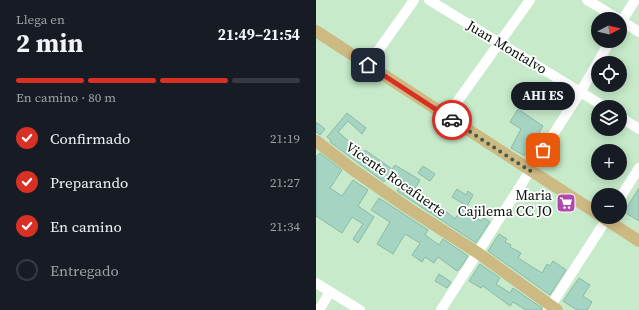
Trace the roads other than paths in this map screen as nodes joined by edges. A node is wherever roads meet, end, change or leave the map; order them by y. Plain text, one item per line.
1 (414, 0) edge
2 (429, 0) edge
3 (530, 0) edge
4 (587, 0) edge
5 (635, 0) edge
6 (442, 3) edge
7 (606, 12) edge
8 (626, 12) edge
9 (627, 25) edge
10 (316, 31) edge
11 (639, 32) edge
12 (500, 43) junction
13 (606, 48) edge
14 (368, 65) junction
15 (581, 91) junction
16 (594, 100) edge
17 (447, 116) junction
18 (627, 121) edge
19 (639, 129) edge
20 (316, 140) edge
21 (639, 168) edge
22 (530, 171) junction
23 (626, 188) edge
24 (591, 209) edge
25 (599, 224) edge
26 (614, 224) edge
27 (639, 241) edge
28 (478, 253) junction
29 (316, 283) edge
30 (330, 292) junction
31 (552, 309) edge
32 (319, 310) edge
33 (360, 310) edge
34 (441, 310) edge

1 - 14 street
2 - 6 street, Juan Montalvo
3 - 12 street
4 - 7 street
5 - 8 street
6 - 12 street, Juan Montalvo
9 - 11 street
10 - 14 main road
12 - 15 street, Juan Montalvo
12 - 17 street
13 - 15 street
14 - 17 main road
15 - 16 street, Juan Montalvo
15 - 22 street
17 - 22 main road
18 - 19 street
20 - 28 main road, Vicente Rocafuerte
21 - 23 street
22 - 24 main road
22 - 28 street
25 - 31 street
26 - 27 main road
28 - 31 main road, Vicente Rocafuerte
28 - 34 street
29 - 30 street
30 - 32 street
30 - 33 street

